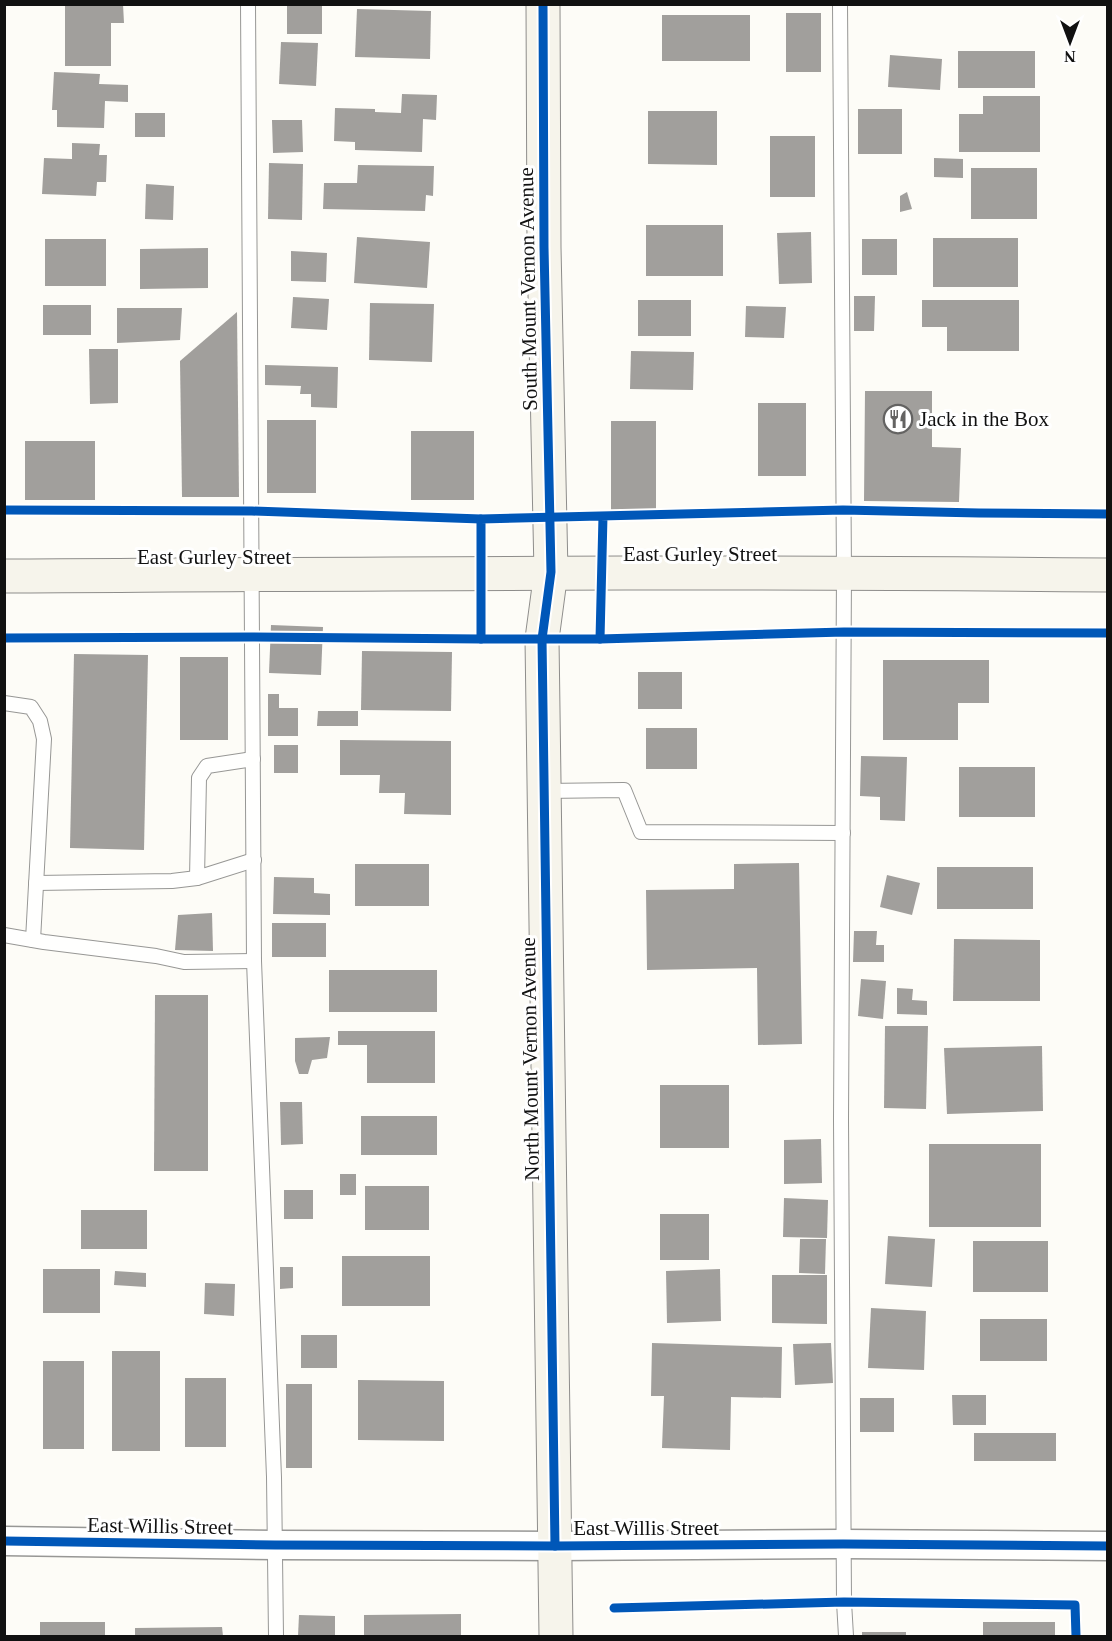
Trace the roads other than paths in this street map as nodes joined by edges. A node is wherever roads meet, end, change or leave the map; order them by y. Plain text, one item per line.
1 (248, 4) edge
2 (543, 4) edge
3 (840, 4) edge
4 (551, 572) junction
5 (844, 572) junction
6 (252, 574) junction
7 (1107, 575) edge
8 (4, 576) edge
9 (4, 703) edge
10 (253, 759) junction
11 (544, 791) junction
12 (843, 833) junction
13 (254, 860) junction
14 (197, 878) junction
15 (36, 883) junction
16 (4, 935) edge
17 (33, 940) junction
18 (254, 961) junction
19 (4, 1541) edge
20 (843, 1544) junction
21 (275, 1545) junction
22 (555, 1546) junction
23 (1107, 1546) edge
24 (276, 1636) edge
25 (556, 1636) edge
26 (846, 1636) edge

1 - 6 lane
2 - 4 street, South Mount Vernon Avenue
3 - 5 lane
4 - 5 street, East Gurley Street
4 - 6 street, East Gurley Street
4 - 11 street, North Mount Vernon Avenue
5 - 7 street, East Gurley Street
5 - 12 lane
6 - 8 street, East Gurley Street
6 - 10 lane
9 - 15 lane
10 - 13 lane
10 - 14 lane
11 - 12 lane
11 - 22 street, North Mount Vernon Avenue
12 - 20 lane
13 - 14 lane
13 - 18 lane
14 - 15 lane
15 - 17 lane
16 - 17 lane
17 - 18 lane
18 - 21 lane
19 - 21 street, East Willis Street
20 - 22 street, East Willis Street
20 - 23 street, East Willis Street
20 - 26 lane
21 - 22 street, East Willis Street
21 - 24 lane
22 - 25 street, North Mount Vernon Avenue

